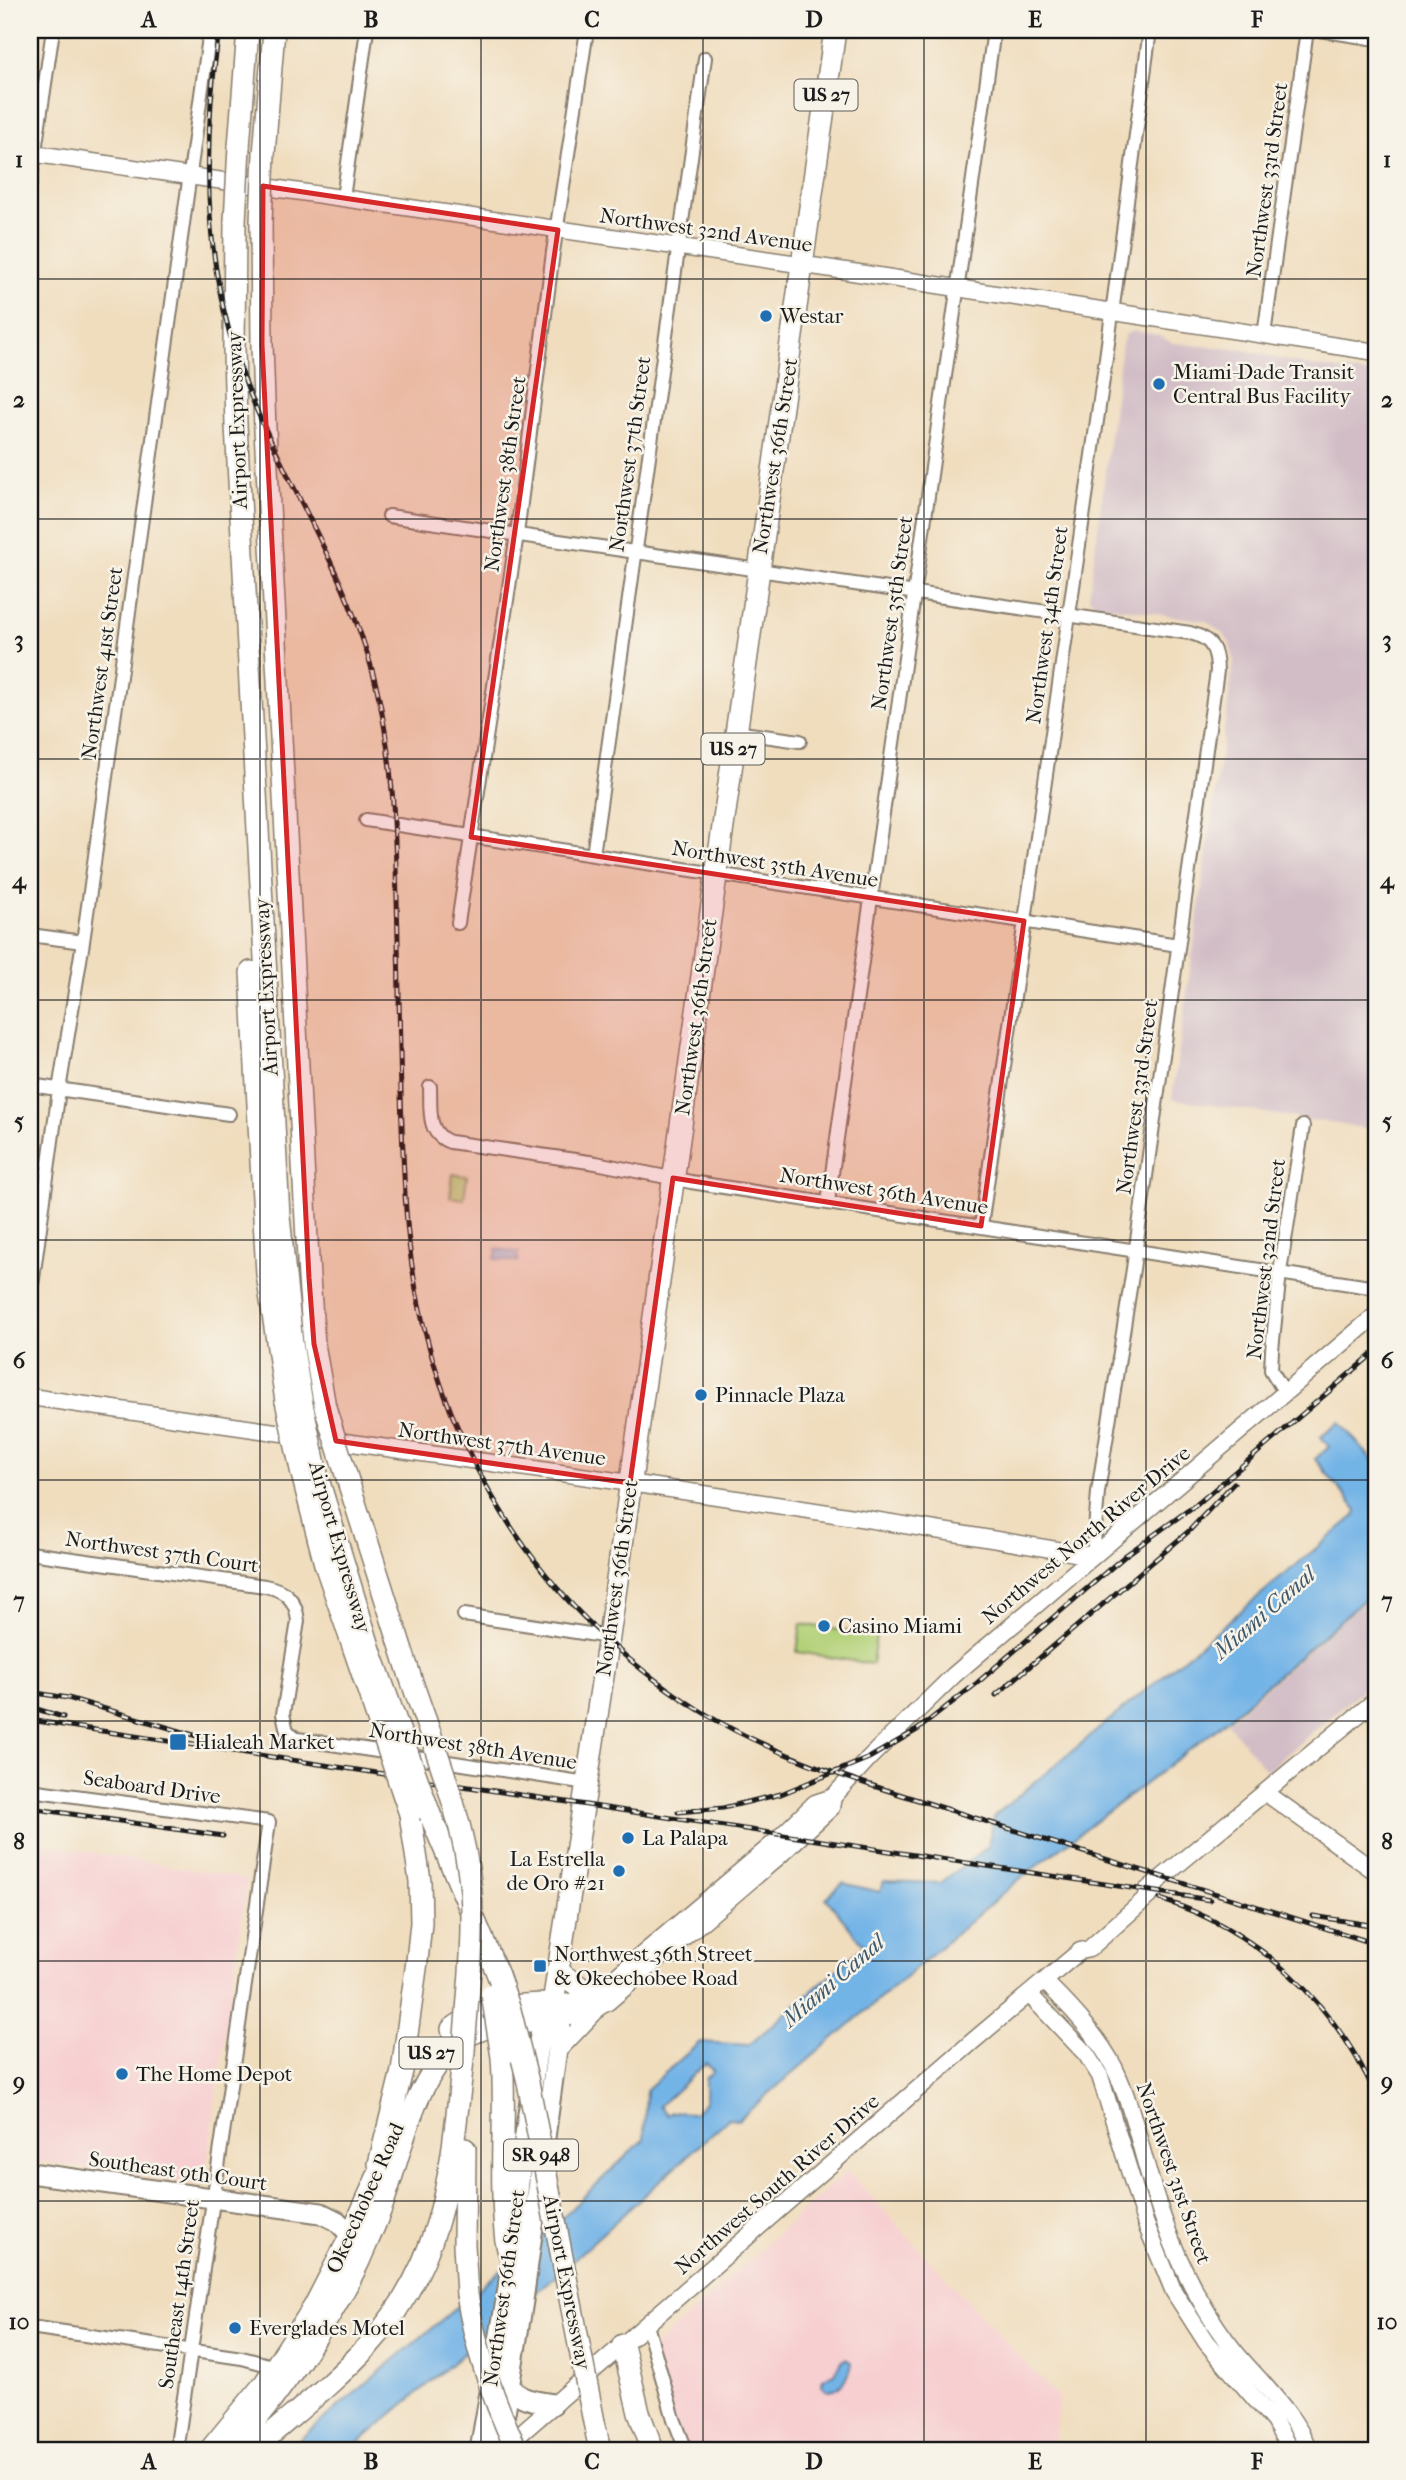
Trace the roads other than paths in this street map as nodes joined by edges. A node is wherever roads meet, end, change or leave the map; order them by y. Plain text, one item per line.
1 (53, 30) edge
2 (210, 30) edge
3 (248, 30) edge
4 (274, 30) edge
5 (367, 30) edge
6 (587, 30) edge
7 (835, 30) edge
8 (994, 30) edge
9 (1150, 30) edge
10 (1307, 30) edge
11 (1318, 30) edge
12 (1376, 39) edge
13 (705, 58) dead end
14 (32, 153) edge
15 (190, 175) junction
16 (30, 184) edge
17 (343, 198) junction
18 (558, 230) junction
19 (678, 247) junction
20 (803, 265) junction
21 (958, 288) junction
22 (1112, 312) junction
23 (1264, 335) junction
24 (1376, 352) edge
25 (389, 516) dead end
26 (517, 534) junction
27 (636, 552) junction
28 (758, 570) junction
29 (914, 593) junction
30 (1067, 616) junction
31 (735, 732) junction
32 (800, 741) dead end
33 (366, 820) dead end
34 (471, 837) junction
35 (593, 855) junction
36 (715, 874) junction
37 (871, 898) junction
38 (1024, 921) junction
39 (458, 923) dead end
40 (30, 935) edge
41 (83, 942) junction
42 (1178, 945) junction
43 (30, 1086) edge
44 (430, 1087) dead end
45 (59, 1090) junction
46 (229, 1114) dead end
47 (1303, 1126) dead end
48 (673, 1178) junction
49 (828, 1202) junction
50 (981, 1226) junction
51 (1135, 1249) junction
52 (1280, 1272) junction
53 (1376, 1287) edge
54 (30, 1300) edge
55 (1376, 1315) edge
56 (1285, 1393) junction
57 (30, 1397) edge
58 (630, 1483) junction
59 (30, 1553) edge
60 (1093, 1556) junction
61 (288, 1595) joint
62 (464, 1615) dead end
63 (609, 1637) junction
64 (362, 1651) junction
65 (1376, 1700) edge
66 (587, 1783) junction
67 (30, 1790) edge
68 (1266, 1793) junction
69 (269, 1822) joint
70 (1376, 1872) edge
71 (557, 1971) junction
72 (493, 1977) junction
73 (1044, 1981) junction
74 (1029, 1994) junction
75 (599, 1999) junction
76 (552, 2014) junction
77 (556, 2053) junction
78 (1133, 2120) junction
79 (1115, 2125) junction
80 (460, 2130) junction
81 (30, 2173) edge
82 (375, 2179) junction
83 (212, 2198) junction
84 (365, 2206) junction
85 (321, 2213) junction
86 (351, 2235) junction
87 (517, 2263) junction
88 (351, 2276) junction
89 (647, 2325) junction
90 (30, 2327) edge
91 (623, 2345) junction
92 (190, 2351) junction
93 (276, 2367) junction
94 (508, 2381) junction
95 (553, 2404) junction
96 (178, 2438) dead end
97 (512, 2449) edge
98 (210, 2450) edge
99 (233, 2450) edge
100 (253, 2450) edge
101 (480, 2450) edge
102 (600, 2450) edge
103 (653, 2450) edge
104 (686, 2450) edge
105 (1290, 2450) edge
106 (1309, 2450) edge

1 - 14 street
2 - 15 street, Northwest 41st Street
3 - 64 highway, Airport Expressway, bridge
4 - 80 highway, Airport Expressway, bridge
5 - 17 street
6 - 18 street, Northwest 38th Street
7 - 20 highway, Northwest 36th Street / US 27
8 - 21 street, Northwest 35th Street
9 - 22 street, Northwest 34th Street
10 - 23 street, Northwest 33rd Street
11 - 12 street
13 - 19 street, Northwest 37th Street
14 - 15 street, Northwest 32nd Avenue
14 - 16 street
15 - 17 street, Northwest 32nd Avenue
15 - 41 street, Northwest 41st Street
17 - 18 street, Northwest 32nd Avenue
18 - 19 street, Northwest 32nd Avenue
18 - 26 street, Northwest 38th Street
19 - 20 street, Northwest 32nd Avenue
19 - 27 street, Northwest 37th Street
20 - 21 street, Northwest 32nd Avenue
20 - 28 highway, Northwest 36th Street / US 27
21 - 22 street, Northwest 32nd Avenue
21 - 29 street, Northwest 35th Street
22 - 23 street, Northwest 32nd Avenue
22 - 30 street, Northwest 34th Street
23 - 24 street, Northwest 32nd Avenue
25 - 26 street
26 - 27 street
26 - 34 street, Northwest 38th Street
27 - 28 street
27 - 35 street, Northwest 37th Street
28 - 29 street
28 - 31 highway, Northwest 36th Street / US 27
29 - 30 street
29 - 37 street, Northwest 35th Street
30 - 38 street, Northwest 34th Street
30 - 42 street, Northwest 33rd Street
31 - 32 street
31 - 36 highway, Northwest 36th Street / US 27
33 - 34 street, Northwest 35th Avenue
34 - 35 street, Northwest 35th Avenue
34 - 39 street, Northwest 38th Street
35 - 36 street, Northwest 35th Avenue
36 - 37 street, Northwest 35th Avenue
36 - 48 highway, Northwest 36th Street / US 27
37 - 38 street, Northwest 35th Avenue
37 - 49 street, Northwest 35th Street
38 - 42 street, Northwest 35th Avenue
38 - 50 street, Northwest 34th Street
40 - 41 street
41 - 45 street, Northwest 41st Street
42 - 51 street, Northwest 33rd Street
43 - 45 street
44 - 48 street, Northwest 36th Avenue
45 - 46 street
45 - 54 street, Northwest 41st Street
47 - 52 street, Northwest 32nd Street
48 - 49 street, Northwest 36th Avenue
48 - 58 highway, Northwest 36th Street / US 27
49 - 50 street, Northwest 36th Avenue
50 - 51 street, Northwest 36th Avenue
51 - 52 street, Northwest 36th Avenue
51 - 60 street, Northwest 33rd Street
52 - 53 street, Northwest 36th Avenue
52 - 56 street, Northwest 32nd Street
55 - 56 street, Northwest North River Drive
56 - 60 street, Northwest North River Drive
57 - 58 street, Northwest 37th Avenue
58 - 60 street, Northwest 37th Avenue
58 - 63 highway, Northwest 36th Street / US 27
59 - 61 street, Northwest 37th Court
60 - 75 street, Northwest North River Drive
61 - 66 street, Northwest 38th Avenue
62 - 63 street
63 - 66 highway, Northwest 36th Street / US 27
64 - 72 highway, Airport Expressway, bridge
64 - 82 highway, bridge
65 - 68 street, Northwest South River Drive
66 - 71 highway, Northwest 36th Street / US 27
67 - 69 street, Seaboard Drive
68 - 70 street
68 - 73 street, Northwest South River Drive
69 - 83 street, Southeast 14th Street
71 - 75 highway
71 - 76 highway, Northwest 36th Street / US 27
72 - 87 highway, bridge
72 - 102 highway, Airport Expressway, bridge
73 - 74 street, Northwest South River Drive
73 - 78 street, Northwest 31st Street
74 - 79 street, Northwest 31st Street
74 - 89 street, Northwest South River Drive
75 - 76 street, Northwest North River Drive
75 - 77 street
76 - 77 main road, Northwest 36th Street / SR 948
76 - 82 highway, Okeechobee Road / US 27
76 - 87 main road, Northwest 36th Street / SR 948
76 - 88 highway, Okeechobee Road / US 27
77 - 87 main road, Northwest 36th Street / SR 948
78 - 79 street
78 - 106 street, Northwest 31st Street
79 - 105 street, Northwest 31st Street
80 - 97 highway, bridge
80 - 100 highway
81 - 83 main road, Southeast 9th Court
82 - 84 highway, Okeechobee Road / US 27
83 - 85 main road, Southeast 9th Court
83 - 92 street, Southeast 14th Street
84 - 85 main road, Southeast 9th Court
84 - 86 highway, Okeechobee Road / US 27
85 - 86 main road, Southeast 9th Court
86 - 88 highway
86 - 93 highway, Okeechobee Road / US 27
87 - 94 main road, Northwest 36th Street / SR 948
87 - 101 main road, Northwest 36th Street / SR 948
88 - 99 highway, Okeechobee Road / US 27
89 - 91 street, Northwest South River Drive
89 - 104 street
90 - 92 street
91 - 95 street, Northwest South River Drive
91 - 103 highway
92 - 93 street
92 - 96 street, Southeast 14th Street
93 - 98 highway, Okeechobee Road / US 27
94 - 95 main road
94 - 97 main road, Northwest 36th Street / SR 948
95 - 97 street, Northwest South River Drive

